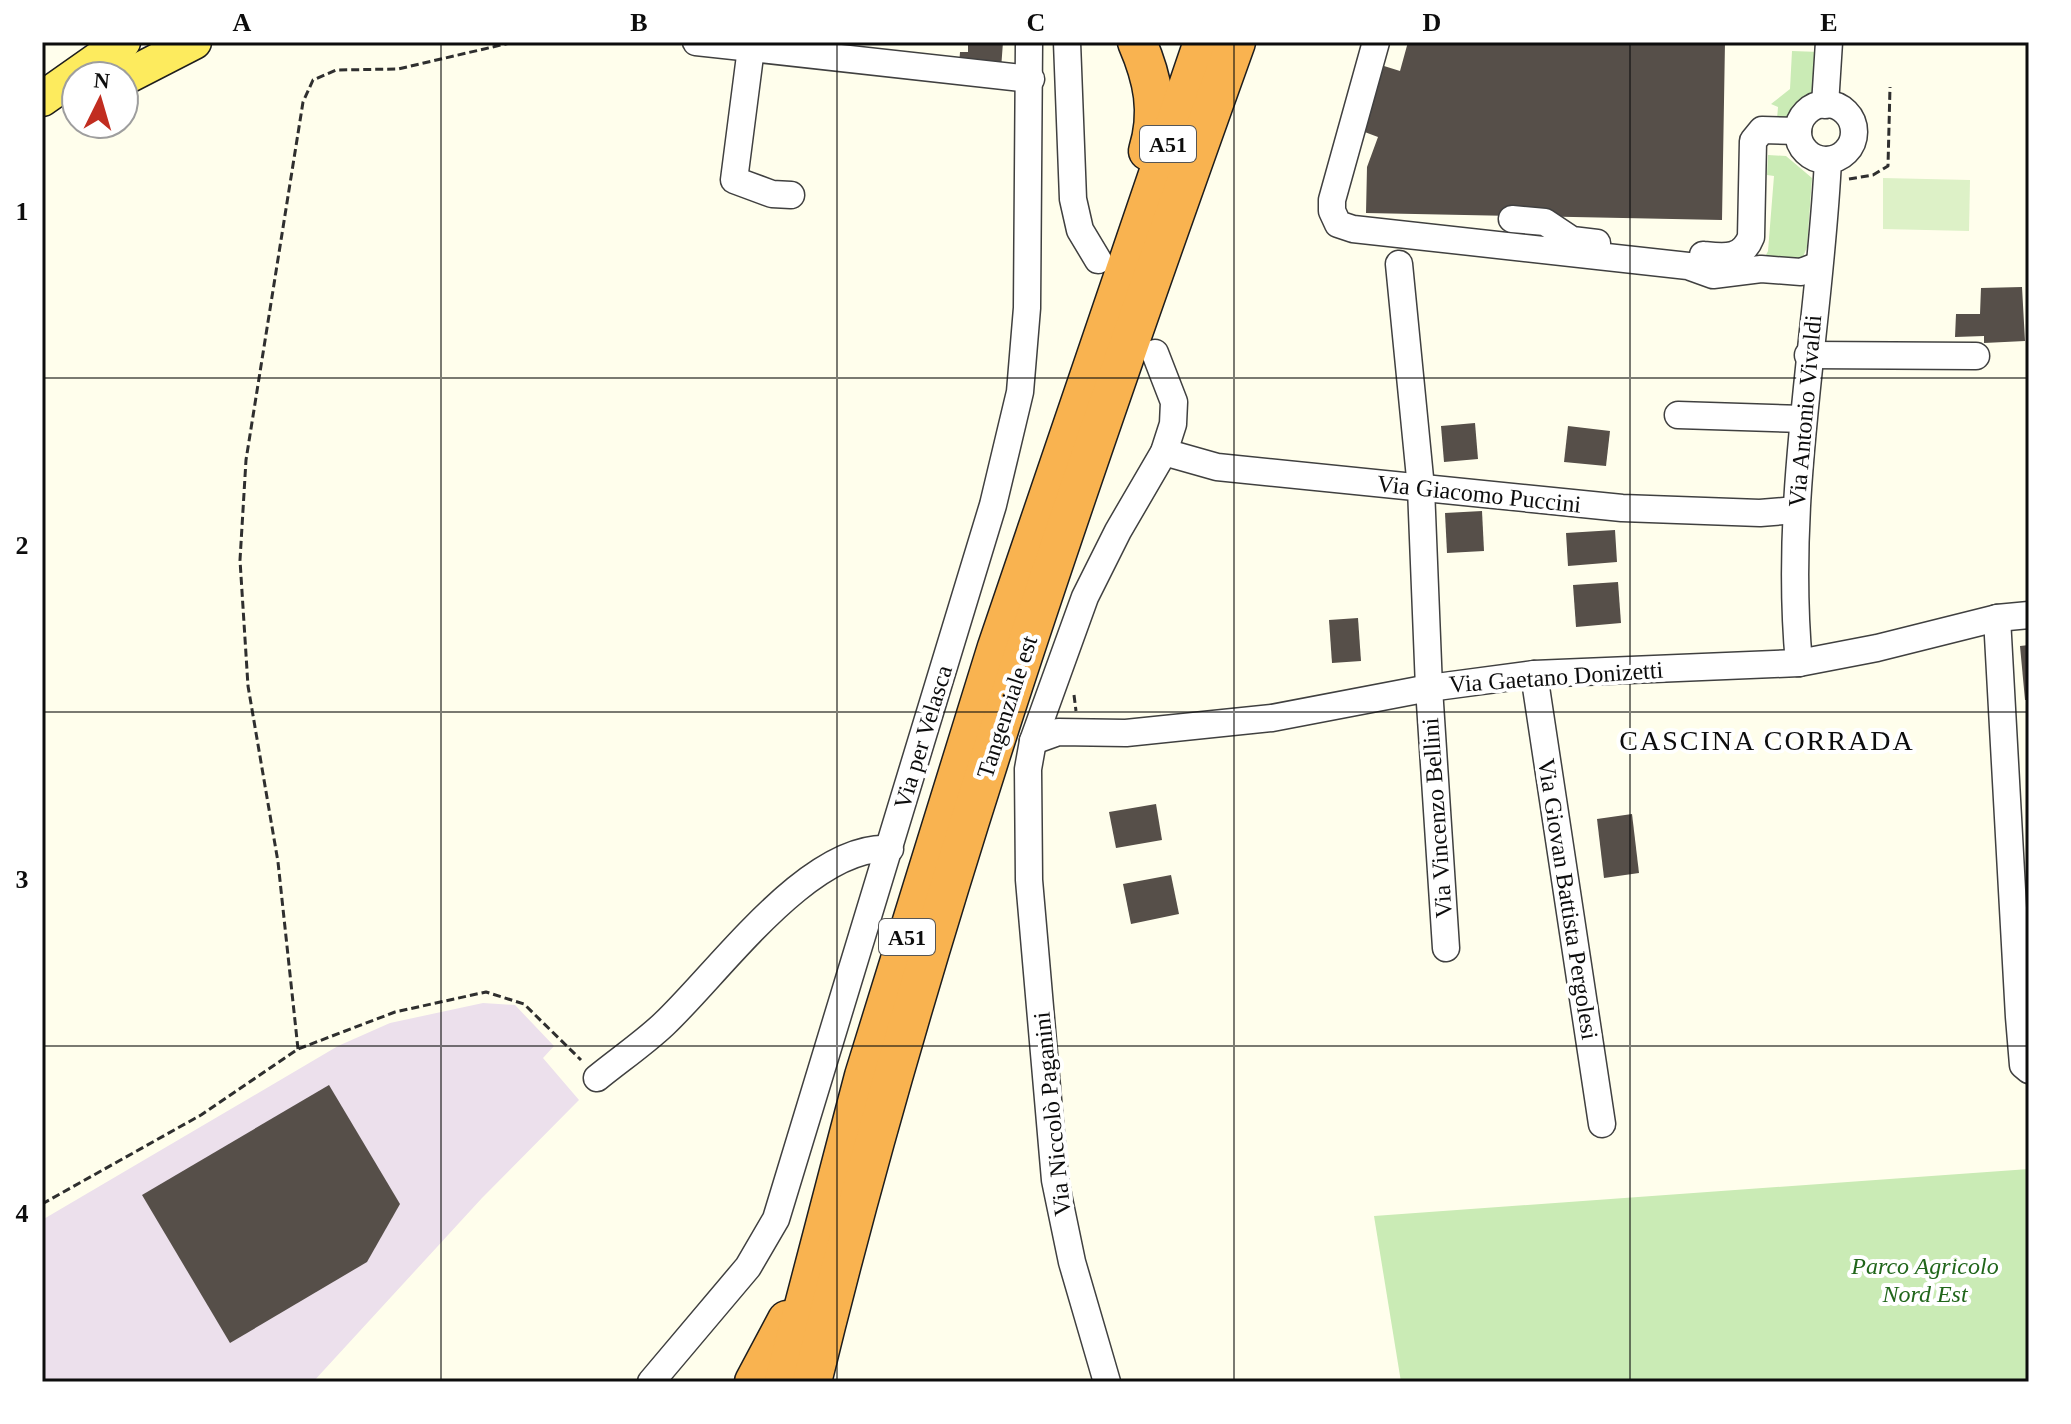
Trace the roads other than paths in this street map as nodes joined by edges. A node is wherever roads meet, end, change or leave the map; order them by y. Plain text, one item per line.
1 (94, 42) edge
2 (123, 42) edge
3 (150, 42) edge
4 (194, 42) edge
5 (696, 42) edge
6 (1029, 42) edge
7 (1067, 42) edge
8 (1137, 42) edge
9 (1203, 42) edge
10 (1236, 42) edge
11 (1254, 42) edge
12 (1376, 42) edge
13 (1829, 42) edge
14 (741, 47) junction
15 (119, 60) edge
16 (140, 70) edge
17 (1031, 79) junction
18 (42, 90) edge
19 (60, 93) edge
20 (42, 102) edge
21 (1825, 105) junction
22 (1211, 112) junction
23 (1798, 131) junction
24 (719, 163) dead end
25 (1835, 171) junction
26 (791, 195) dead end
27 (1512, 219) dead end
28 (1132, 247) junction
29 (1098, 260) dead end
30 (1399, 264) dead end
31 (1819, 265) junction
32 (1155, 353) dead end
33 (1808, 355) junction
34 (1976, 356) dead end
35 (1678, 415) dead end
36 (1803, 419) junction
37 (1164, 452) junction
38 (1421, 488) junction
39 (1796, 510) junction
40 (2029, 615) edge
41 (1997, 618) junction
42 (1799, 663) junction
43 (1534, 674) junction
44 (1429, 688) junction
45 (1040, 732) junction
46 (890, 849) junction
47 (1446, 948) dead end
48 (2029, 1070) edge
49 (597, 1078) road end
50 (1602, 1124) dead end
51 (761, 1379) edge
52 (651, 1382) edge
53 (812, 1382) edge
54 (1107, 1382) edge

1 - 18 main road
2 - 20 main road
3 - 15 main road
4 - 16 main road
5 - 14 street
6 - 17 street, Via per Velasca
7 - 29 street
8 - 28 highway
9 - 28 highway, Tangenziale est / A51
10 - 22 highway, Tangenziale est / A51
11 - 22 highway
12 - 31 street
13 - 21 street
14 - 17 street
14 - 24 street
14 - 26 street
17 - 46 street, Via per Velasca
19 - 20 main road
21 - 23 street
21 - 25 street
22 - 53 highway, Tangenziale est / A51
23 - 25 street
23 - 27 street
25 - 31 street, Via Antonio Vivaldi
28 - 51 highway, Tangenziale est / A51
30 - 38 street, Via Vincenzo Bellini
31 - 33 street, Via Antonio Vivaldi
32 - 37 street, Via Niccolò Paganini
33 - 34 street
33 - 36 street, Via Antonio Vivaldi
35 - 36 street
36 - 39 street, Via Antonio Vivaldi
37 - 38 street, Via Giacomo Puccini
37 - 45 street, Via Niccolò Paganini
38 - 39 street, Via Giacomo Puccini
38 - 44 street, Via Vincenzo Bellini
39 - 42 street, Via Antonio Vivaldi
40 - 41 street, Via Gaetano Donizetti
41 - 42 street, Via Gaetano Donizetti
41 - 48 street
42 - 43 street, Via Gaetano Donizetti
43 - 44 street, Via Gaetano Donizetti
43 - 50 street, Via Giovan Battista Pergolesi
44 - 45 street, Via Gaetano Donizetti
44 - 47 street, Via Vincenzo Bellini
45 - 54 street, Via Niccolò Paganini
46 - 49 street
46 - 52 street, Via per Velasca

